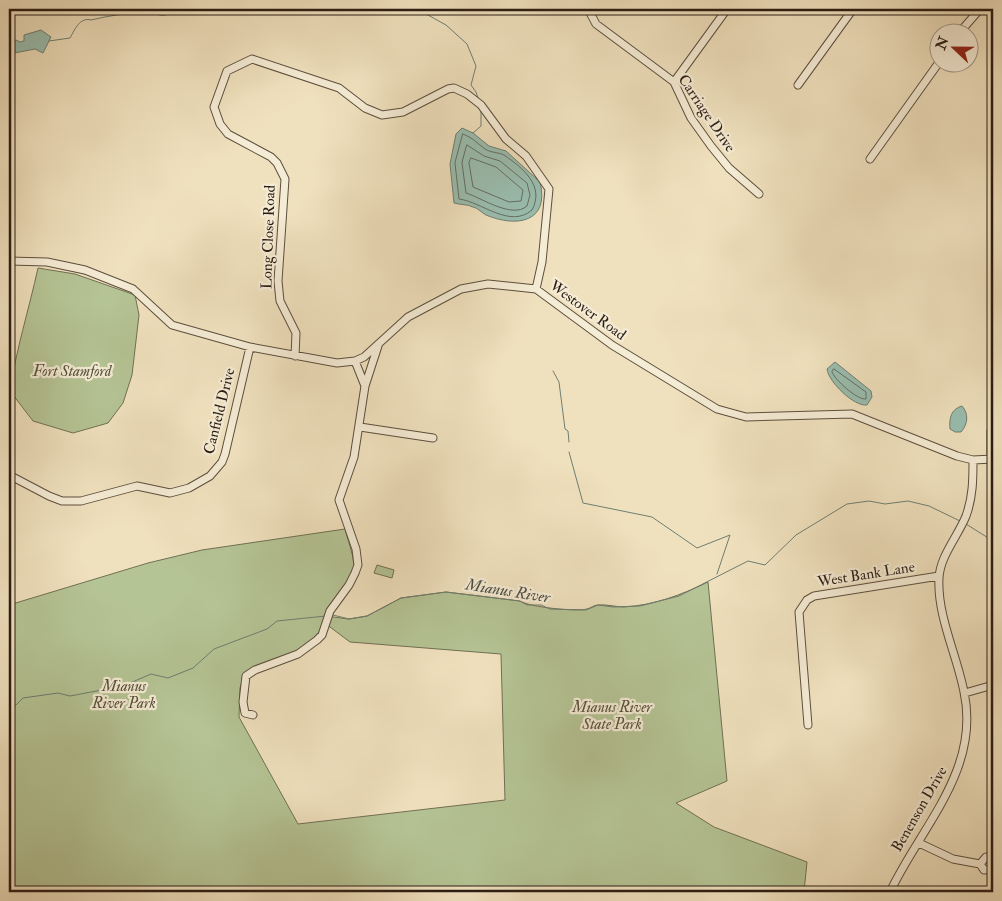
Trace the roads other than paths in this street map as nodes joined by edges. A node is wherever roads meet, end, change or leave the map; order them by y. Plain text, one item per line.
1 (588, 9) edge
2 (727, 9) edge
3 (853, 9) edge
4 (980, 9) edge
5 (969, 22) edge
6 (932, 72) edge
7 (674, 82) junction
8 (798, 85) dead end
9 (870, 159) dead end
10 (758, 194) dead end
11 (9, 261) edge
12 (536, 289) junction
13 (378, 346) junction
14 (250, 347) junction
15 (295, 356) junction
16 (355, 361) junction
17 (364, 386) junction
18 (360, 428) junction
19 (433, 438) dead end
20 (993, 459) edge
21 (973, 460) junction
22 (9, 475) edge
23 (939, 576) junction
24 (993, 685) edge
25 (965, 693) junction
26 (253, 715) dead end
27 (808, 725) dead end
28 (918, 843) junction
29 (993, 859) edge
30 (980, 864) junction
31 (993, 869) edge
32 (890, 892) edge

1 - 7 street, Carriage Drive
2 - 7 street
3 - 8 street
4 - 5 street
6 - 9 street
7 - 10 street, Carriage Drive
11 - 14 street, Westover Road
12 - 13 street, Westover Road
12 - 15 street, Long Close Road
12 - 21 street, Westover Road
13 - 16 street, Westover Road
13 - 17 street
14 - 15 street, Westover Road
14 - 22 street, Canfield Drive
15 - 16 street, Westover Road
16 - 17 street
17 - 18 street
18 - 19 street
18 - 26 street
20 - 21 street, Westover Road
21 - 23 street
23 - 25 street, Benenson Drive
23 - 27 street, West Bank Lane
24 - 25 street
25 - 28 street, Benenson Drive
28 - 30 street
28 - 32 street, Benenson Drive
29 - 30 street
30 - 31 street

